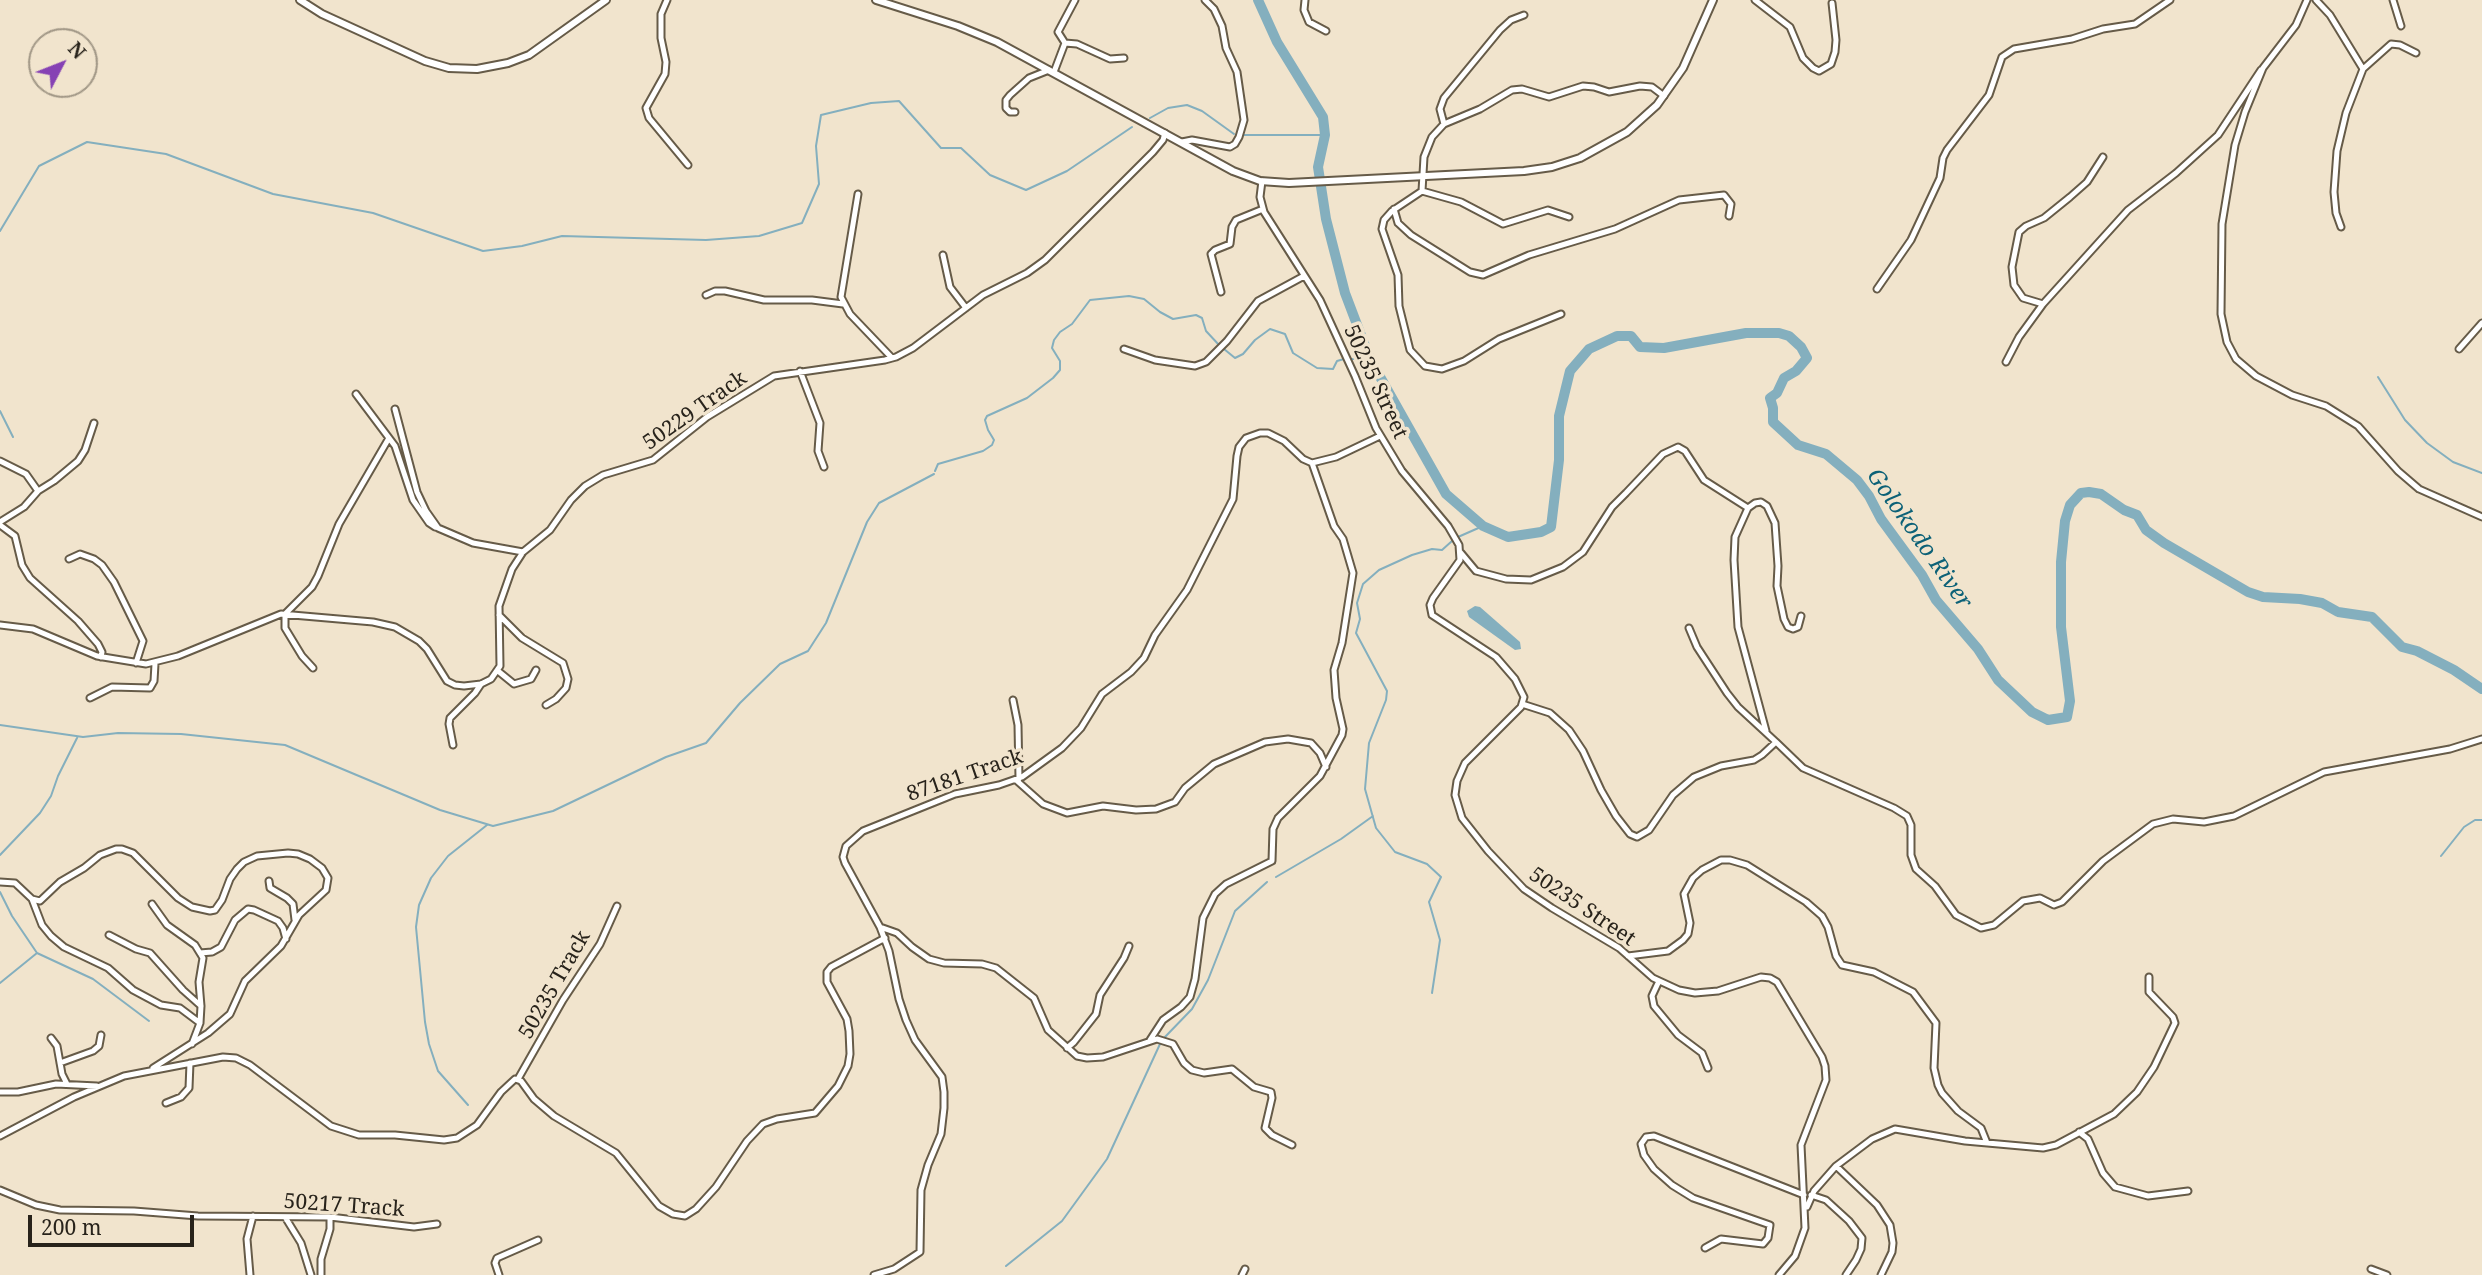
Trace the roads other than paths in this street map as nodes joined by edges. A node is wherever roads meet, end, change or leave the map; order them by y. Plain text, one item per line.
1 (300, 0) edge
2 (606, 0) edge
3 (667, 0) edge
4 (876, 0) edge
5 (1075, 0) edge
6 (1205, 0) edge
7 (1305, 0) edge
8 (1713, 0) edge
9 (1755, 0) edge
10 (2170, 0) edge
11 (2306, 0) edge
12 (2316, 0) edge
13 (2393, 0) edge
14 (1832, 2) dead end
15 (1524, 15) dead end
16 (2401, 26) dead end
17 (1326, 31) dead end
18 (1065, 43) junction
19 (2416, 53) dead end
20 (1124, 58) dead end
21 (2263, 68) junction
22 (2363, 69) junction
23 (1052, 71) junction
24 (1664, 96) junction
25 (1015, 111) dead end
26 (1444, 124) junction
27 (1165, 133) junction
28 (1182, 142) junction
29 (2103, 158) dead end
30 (688, 165) dead end
31 (1421, 177) junction
32 (1262, 181) junction
33 (1422, 191) junction
34 (858, 194) dead end
35 (1263, 209) junction
36 (1394, 209) junction
37 (1729, 216) dead end
38 (1569, 217) dead end
39 (2341, 227) dead end
40 (943, 255) dead end
41 (1304, 276) junction
42 (1877, 289) dead end
43 (1221, 292) dead end
44 (706, 295) dead end
45 (843, 304) junction
46 (2043, 304) junction
47 (966, 308) junction
48 (1561, 314) dead end
49 (2482, 323) edge
50 (1124, 349) dead end
51 (2459, 349) dead end
52 (892, 358) junction
53 (2006, 362) dead end
54 (800, 371) junction
55 (356, 394) dead end
56 (395, 409) dead end
57 (94, 423) dead end
58 (1380, 436) junction
59 (389, 438) junction
60 (0, 461) edge
61 (1312, 463) junction
62 (824, 467) dead end
63 (38, 491) junction
64 (1748, 508) junction
65 (2482, 517) edge
66 (0, 524) edge
67 (438, 528) junction
68 (523, 552) junction
69 (1461, 554) junction
70 (69, 559) dead end
71 (285, 614) junction
72 (498, 614) junction
73 (1801, 616) dead end
74 (0, 625) edge
75 (1689, 628) dead end
76 (101, 657) junction
77 (136, 663) junction
78 (155, 664) junction
79 (313, 668) dead end
80 (536, 670) dead end
81 (498, 671) junction
82 (481, 684) junction
83 (90, 698) dead end
84 (1013, 700) dead end
85 (1522, 704) junction
86 (546, 705) dead end
87 (1766, 731) junction
88 (2482, 739) edge
89 (1776, 741) junction
90 (453, 745) dead end
91 (1326, 767) junction
92 (1017, 780) junction
93 (269, 881) dead end
94 (0, 882) edge
95 (32, 900) junction
96 (152, 904) dead end
97 (617, 906) dead end
98 (295, 920) junction
99 (880, 927) junction
100 (109, 936) dead end
101 (885, 938) junction
102 (286, 939) junction
103 (1129, 946) dead end
104 (201, 953) junction
105 (1628, 956) junction
106 (2149, 977) dead end
107 (1659, 981) junction
108 (201, 1006) junction
109 (200, 1023) junction
110 (101, 1035) dead end
111 (51, 1038) dead end
112 (1150, 1040) junction
113 (192, 1044) junction
114 (1066, 1048) junction
115 (61, 1063) junction
116 (190, 1063) junction
117 (1708, 1068) dead end
118 (151, 1069) junction
119 (519, 1079) junction
120 (67, 1084) junction
121 (98, 1087) junction
122 (0, 1092) edge
123 (166, 1103) dead end
124 (2079, 1132) junction
125 (0, 1136) edge
126 (1987, 1143) junction
127 (1292, 1145) dead end
128 (1836, 1166) junction
129 (0, 1190) edge
130 (2188, 1191) dead end
131 (1804, 1195) junction
132 (1811, 1195) junction
133 (1806, 1210) junction
134 (253, 1216) junction
135 (285, 1217) junction
136 (330, 1217) junction
137 (437, 1224) dead end
138 (538, 1240) dead end
139 (1705, 1248) dead end
140 (2371, 1269) dead end
141 (250, 1275) edge
142 (311, 1275) edge
143 (321, 1275) edge
144 (499, 1275) edge
145 (874, 1275) edge
146 (1779, 1275) edge
147 (1846, 1275) edge
148 (1881, 1275) edge
149 (2387, 1275) edge

1 - 2 street
3 - 30 street
4 - 23 street
5 - 18 street
6 - 28 street
7 - 17 street
8 - 24 street
9 - 14 street
10 - 42 street
11 - 21 street
12 - 22 street
13 - 16 street
15 - 26 street
18 - 20 street
18 - 23 street
19 - 22 street
21 - 46 street
21 - 65 street
22 - 39 street
23 - 25 street
23 - 27 street
24 - 26 street
24 - 31 street
26 - 31 street
27 - 28 street
27 - 47 street, 50229 Track
28 - 32 street
29 - 46 street
31 - 32 street
31 - 33 street
32 - 35 street, 50235 Street
33 - 36 street
33 - 38 street
34 - 45 street
35 - 41 street, 50235 Street
35 - 43 street
36 - 37 street
36 - 48 street
40 - 47 street
41 - 50 street
41 - 58 street, 50235 Street
44 - 45 street
45 - 52 street
46 - 53 street
47 - 52 street, 50229 Track
49 - 51 street
52 - 54 street, 50229 Track
54 - 62 street
54 - 68 street, 50229 Track
55 - 59 street
56 - 67 street
57 - 63 street
58 - 61 street
58 - 69 street, 50235 Street
59 - 67 street
59 - 71 street
60 - 63 street
61 - 91 street
61 - 92 street, 87181 Track
63 - 66 street
64 - 69 street
64 - 73 street
64 - 87 street
66 - 76 street
67 - 68 street
68 - 72 street, 50229 Track
69 - 85 street
70 - 77 street
71 - 78 street
71 - 79 street
71 - 82 street
72 - 81 street, 50229 Track
72 - 86 street
74 - 76 street
75 - 87 street
76 - 77 street
77 - 78 street
78 - 83 street
80 - 81 street
81 - 82 street
82 - 90 street
84 - 92 street
85 - 89 street
85 - 105 street, 50235 Street
87 - 89 street
88 - 89 street
91 - 92 street
91 - 112 street
92 - 99 street, 87181 Track
93 - 98 street
94 - 95 street
95 - 98 street
95 - 109 street
96 - 104 street
97 - 119 street, 50235 Track
98 - 102 street
99 - 101 street, 87181 Track
99 - 114 street
100 - 108 street
101 - 119 street
101 - 145 street, 87181 Track
102 - 104 street
102 - 113 street
103 - 114 street
104 - 108 street
105 - 107 street, 50235 Street
105 - 126 street
106 - 124 street
107 - 117 street
107 - 131 street, 50235 Street
108 - 109 street
109 - 113 street
110 - 115 street
111 - 115 street
112 - 114 street
112 - 127 street
113 - 118 street
115 - 120 street
116 - 118 street, 50235 Track
116 - 119 street, 50235 Track
116 - 123 street
118 - 121 street
120 - 121 street
120 - 122 street
121 - 125 street
124 - 126 street
124 - 130 street
126 - 128 street
128 - 132 street
128 - 148 street
129 - 134 street, 50217 Track
131 - 133 street, 50235 Street
131 - 139 street
132 - 133 street
132 - 147 street
133 - 146 street, 50235 Street
134 - 135 street, 50217 Track
134 - 141 street
135 - 136 street, 50217 Track
135 - 142 street
136 - 137 street, 50217 Track
136 - 143 street
138 - 144 street
140 - 149 street

